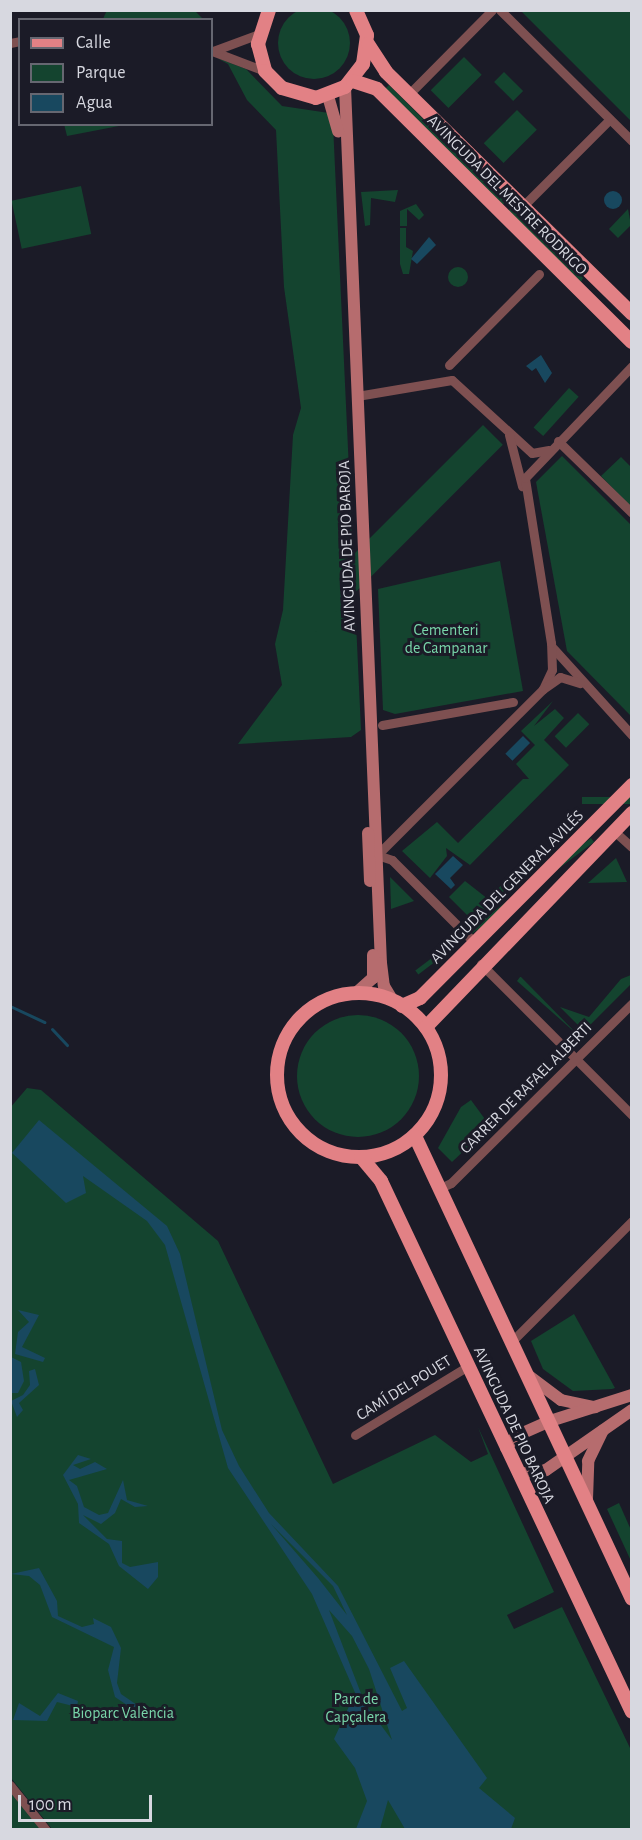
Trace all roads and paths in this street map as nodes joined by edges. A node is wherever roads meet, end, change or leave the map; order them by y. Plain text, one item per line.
1 (492, 10) edge
2 (500, 10) edge
3 (265, 12) edge
4 (361, 12) edge
5 (259, 34) junction
6 (368, 44) junction
7 (213, 51) edge
8 (213, 51) edge
9 (265, 71) junction
10 (349, 84) junction
11 (409, 94) junction
12 (328, 96) junction
13 (610, 119) junction
14 (632, 141) edge
15 (522, 207) junction
16 (539, 274) dead end
17 (632, 314) edge
18 (632, 342) edge
19 (449, 365) dead end
20 (630, 368) edge
21 (357, 396) junction
22 (507, 430) junction
23 (558, 441) junction
24 (549, 450) junction
25 (526, 500) junction
26 (632, 513) edge
27 (551, 643) junction
28 (580, 683) junction
29 (543, 689) junction
30 (513, 702) dead end
31 (382, 725) dead end
32 (632, 735) edge
33 (632, 786) edge
34 (625, 824) edge
35 (632, 847) edge
36 (377, 855) junction
37 (475, 943) junction
38 (481, 964) junction
39 (355, 994) junction
40 (398, 1003) junction
41 (632, 1003) edge
42 (426, 1027) junction
43 (576, 1059) junction
44 (632, 1115) edge
45 (414, 1136) junction
46 (361, 1158) junction
47 (438, 1189) junction
48 (632, 1221) edge
49 (510, 1343) junction
50 (468, 1366) junction
51 (522, 1367) junction
52 (632, 1395) edge
53 (602, 1408) junction
54 (632, 1410) edge
55 (547, 1422) junction
56 (609, 1422) junction
57 (356, 1435) dead end
58 (506, 1448) junction
59 (564, 1456) junction
60 (519, 1474) junction
61 (588, 1507) junction
62 (632, 1599) edge
63 (632, 1712) edge
64 (10, 1785) edge
65 (46, 1830) edge

1 - 11 street
2 - 13 street
3 - 5 main road
4 - 6 main road
5 - 7 street
5 - 9 main road
6 - 10 main road
6 - 11 main road, AVINGUDA DEL MESTRE RODRIGO
8 - 9 street
9 - 12 main road
10 - 12 main road
10 - 18 main road, AVINGUDA DEL MESTRE RODRIGO
10 - 21 main road, AVINGUDA DE PIO BAROJA
11 - 15 main road, AVINGUDA DEL MESTRE RODRIGO
12 - 39 main road, AVINGUDA DE PIO BAROJA
13 - 14 street
13 - 15 street
15 - 17 main road, AVINGUDA DEL MESTRE RODRIGO
16 - 19 street
20 - 23 street
21 - 22 street
21 - 36 main road, AVINGUDA DE PIO BAROJA
22 - 24 street
22 - 25 street
23 - 24 street
23 - 26 street
24 - 25 street
25 - 27 street
27 - 28 street
27 - 29 street
28 - 29 street
28 - 32 street
29 - 36 street
30 - 31 street
33 - 37 main road, AVINGUDA DEL GENERAL AVILÉS
34 - 35 street
34 - 38 main road
36 - 37 street
36 - 40 main road, AVINGUDA DE PIO BAROJA
37 - 40 main road, AVINGUDA DEL GENERAL AVILÉS
38 - 42 main road
38 - 43 street
39 - 40 main road
39 - 46 main road
40 - 42 main road
41 - 43 street, CARRER DE RAFAEL ALBERTI
42 - 45 main road
43 - 44 street
43 - 47 street, CARRER DE RAFAEL ALBERTI
45 - 46 main road
45 - 47 main road, AVINGUDA DE PIO BAROJA
46 - 50 main road, AVINGUDA DE PIO BAROJA
47 - 49 main road, AVINGUDA DE PIO BAROJA
48 - 49 street
49 - 51 main road, AVINGUDA DE PIO BAROJA
50 - 57 street, CAMÍ DEL POUET
50 - 58 main road, AVINGUDA DE PIO BAROJA
51 - 53 main road
51 - 55 main road, AVINGUDA DE PIO BAROJA
52 - 53 main road
53 - 55 main road
54 - 56 main road
55 - 58 main road
55 - 59 main road, AVINGUDA DE PIO BAROJA
56 - 59 main road
56 - 61 main road
58 - 60 main road, AVINGUDA DE PIO BAROJA
59 - 60 main road
59 - 61 main road, AVINGUDA DE PIO BAROJA
60 - 63 main road, AVINGUDA DE PIO BAROJA
61 - 62 main road, AVINGUDA DE PIO BAROJA
64 - 65 street

